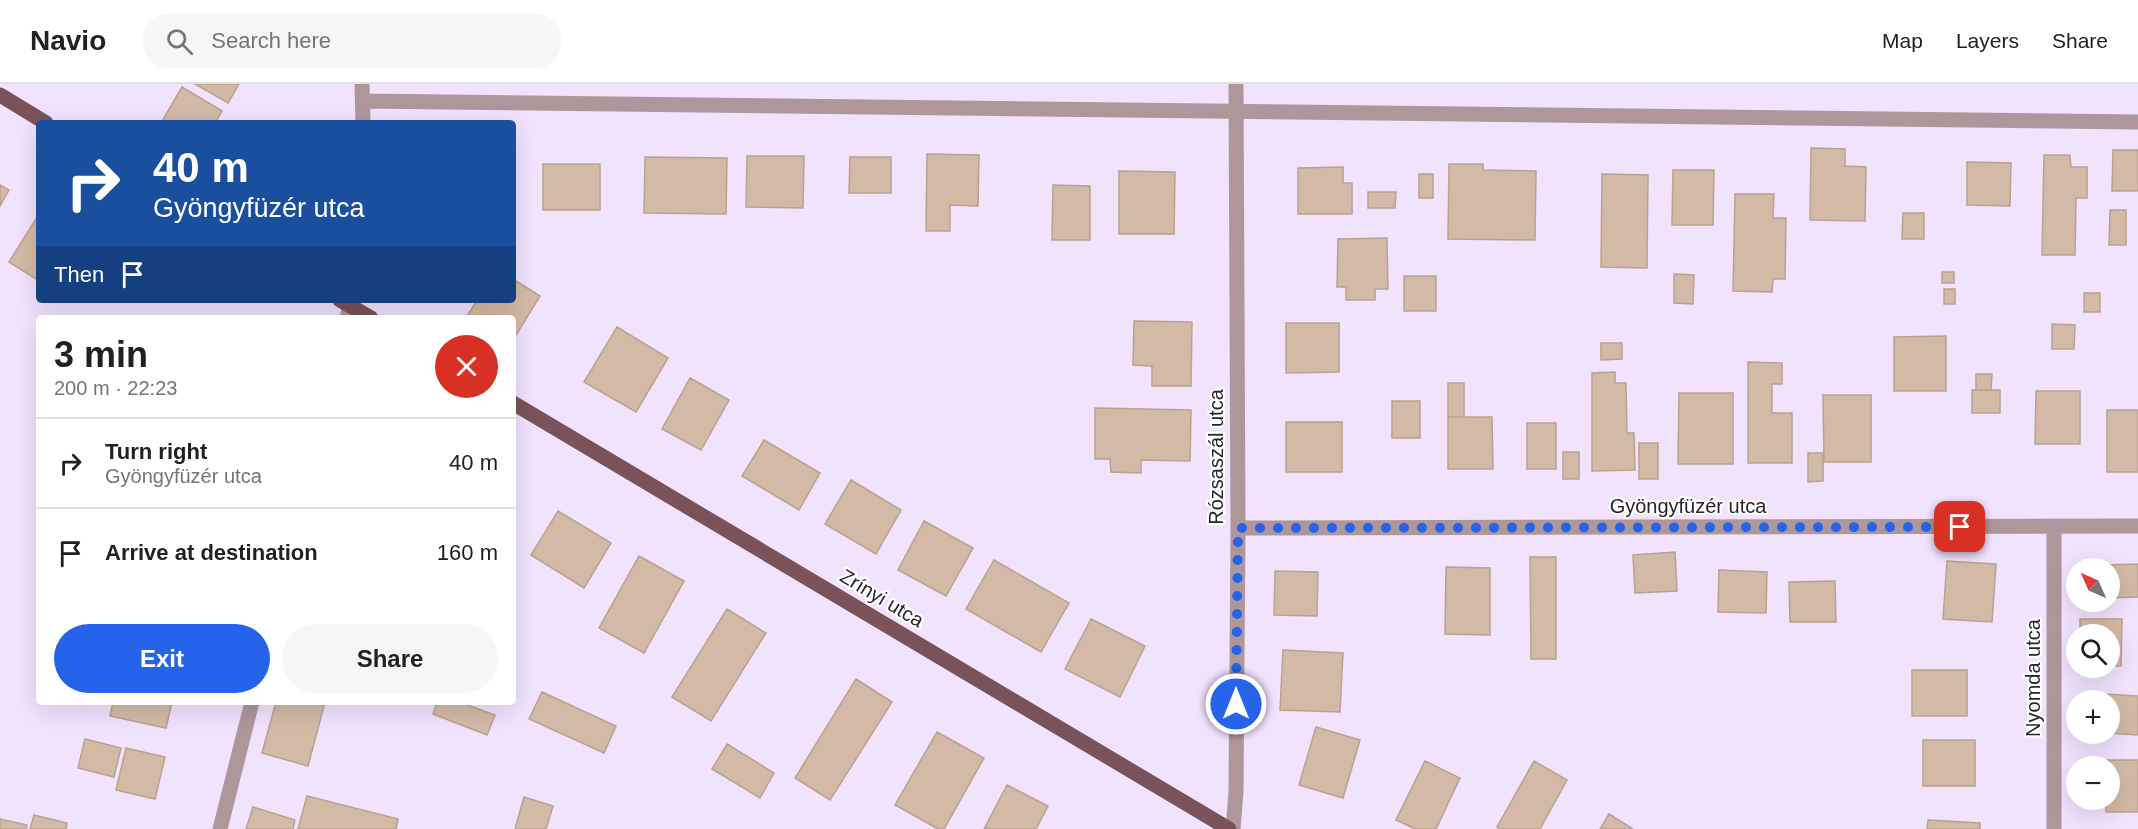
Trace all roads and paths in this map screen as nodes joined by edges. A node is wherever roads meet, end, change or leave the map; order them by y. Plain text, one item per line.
1 (362, 84) edge
2 (1236, 84) edge
3 (0, 95) edge
4 (363, 101) junction
5 (1236, 110) junction
6 (41, 120) edge
7 (363, 120) edge
8 (2138, 122) edge
9 (347, 306) edge
10 (365, 315) edge
11 (516, 405) edge
12 (2054, 526) junction
13 (2138, 526) edge
14 (1238, 528) junction
15 (251, 705) edge
16 (220, 829) edge
17 (1231, 829) edge
18 (2054, 829) edge

1 - 4 street
2 - 5 street, Rózsaszál utca
3 - 6 main road
4 - 5 street
4 - 7 street
5 - 8 street
5 - 14 street, Rózsaszál utca
9 - 10 main road
11 - 17 main road, Zrínyi utca
12 - 13 street, Gyöngyfüzér utca
12 - 14 street, Gyöngyfüzér utca
12 - 18 street, Nyomda utca
14 - 17 street, Rózsaszál utca
15 - 16 street

